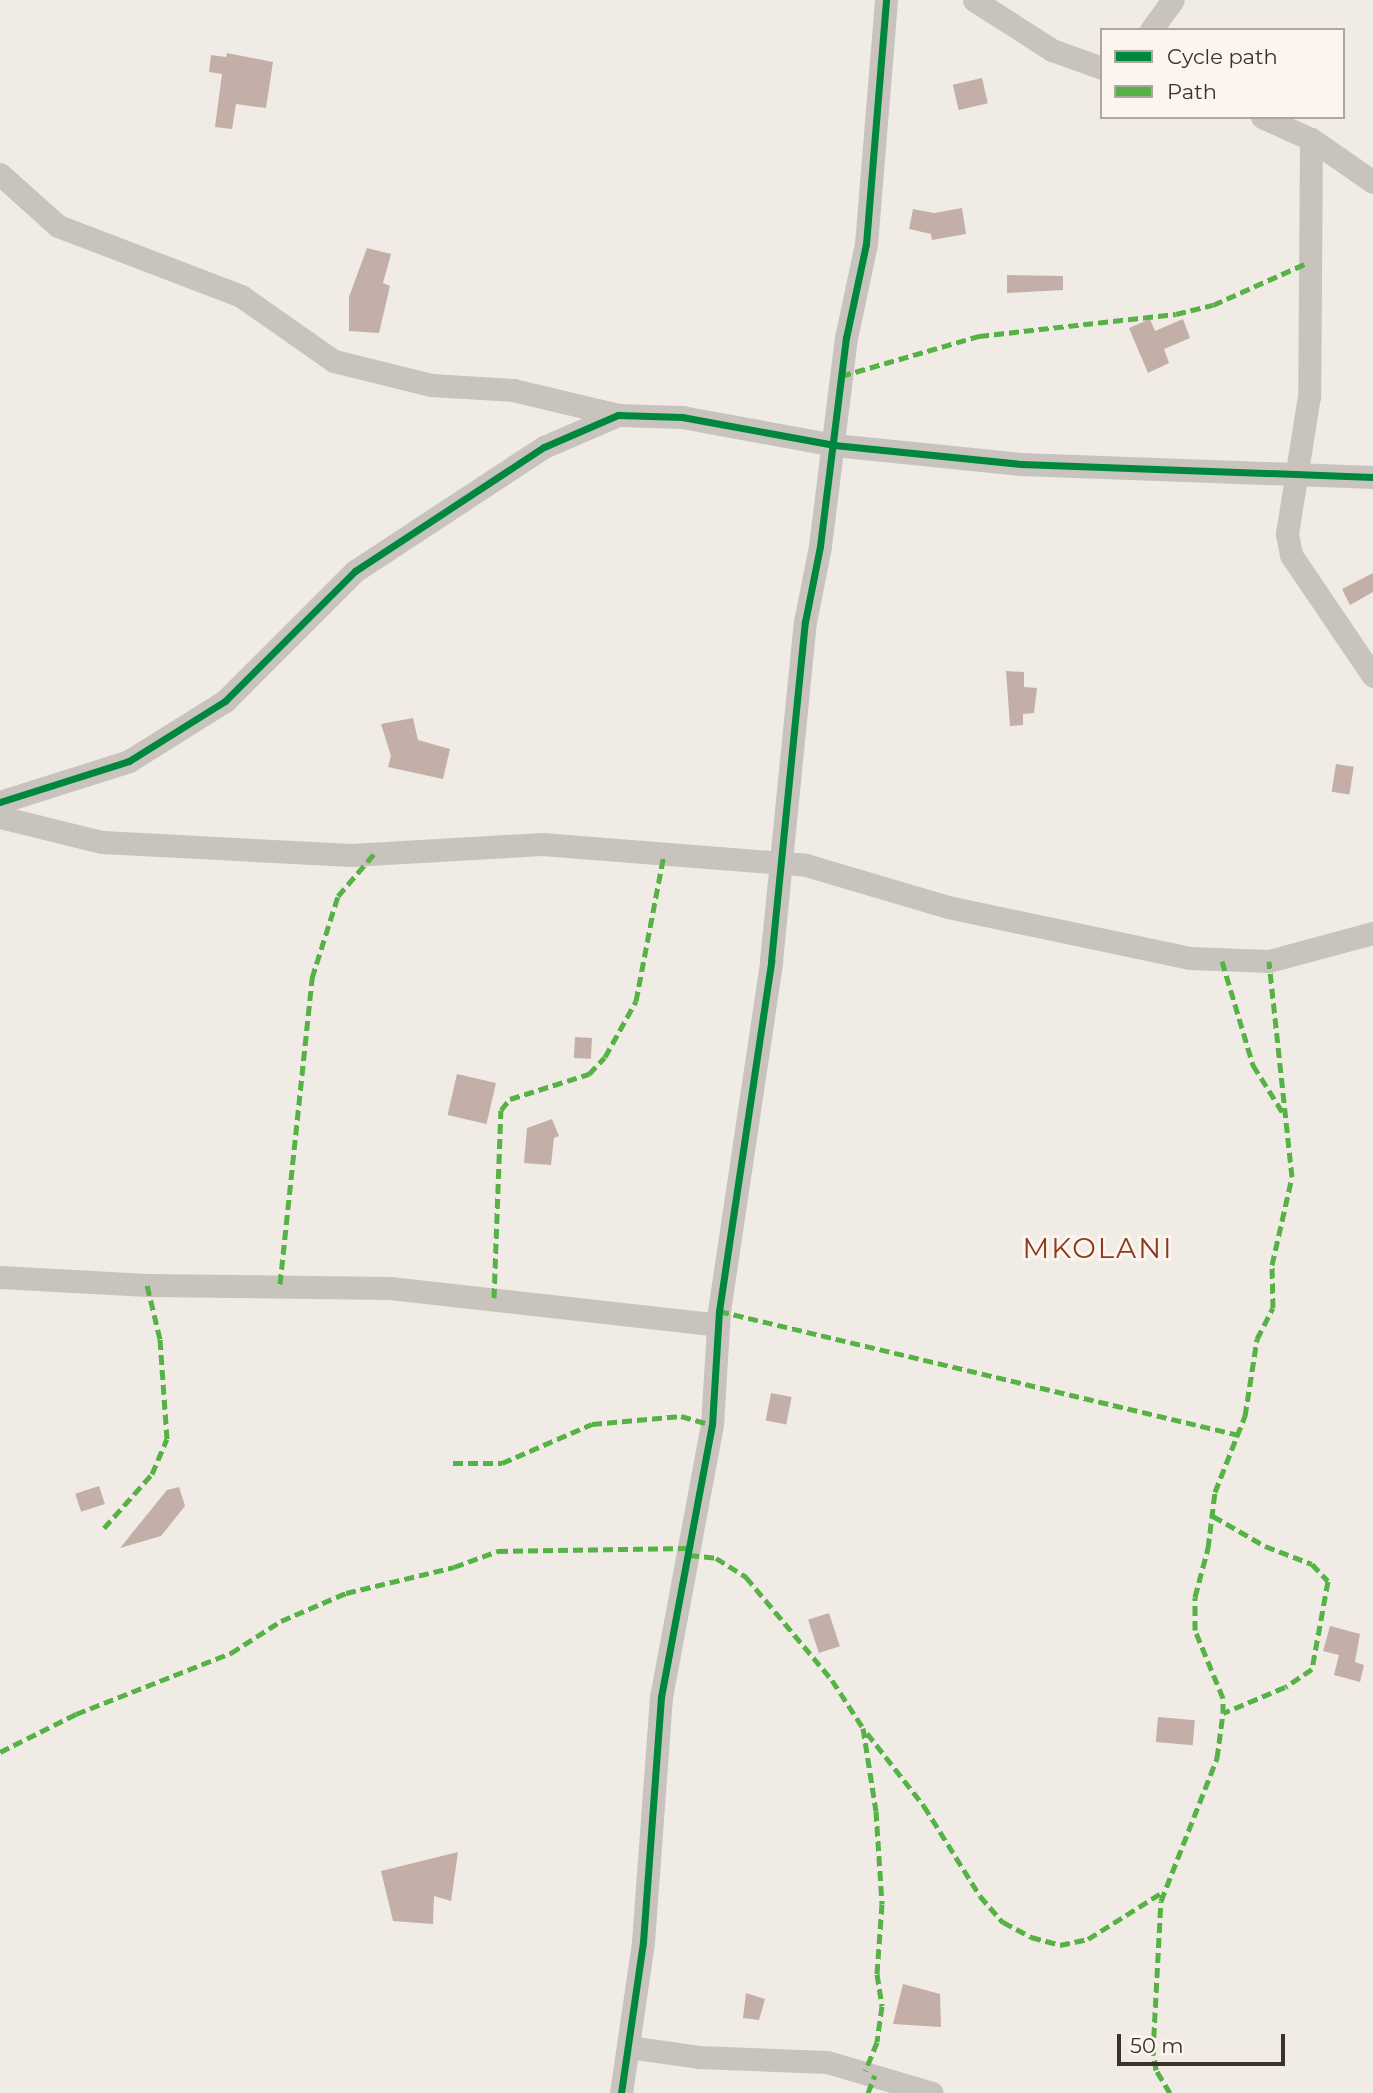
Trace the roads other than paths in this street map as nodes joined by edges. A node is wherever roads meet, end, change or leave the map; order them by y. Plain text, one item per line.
1 (886, 0) edge
2 (974, 0) edge
3 (1173, 0) edge
4 (1152, 28) edge
5 (1100, 67) edge
6 (1266, 119) edge
7 (1311, 139) junction
8 (0, 174) edge
9 (1373, 182) edge
10 (618, 415) junction
11 (834, 445) junction
12 (1300, 475) junction
13 (1373, 477) edge
14 (1373, 676) edge
15 (0, 802) edge
16 (0, 817) edge
17 (779, 863) junction
18 (1373, 933) edge
19 (0, 1277) edge
20 (718, 1325) junction
21 (629, 2047) junction
22 (621, 2093) edge
23 (932, 2093) edge

1 - 11 street
2 - 5 street
3 - 4 street
6 - 7 street
7 - 9 street
7 - 12 street
8 - 10 street
10 - 11 street
10 - 15 street
11 - 12 street
11 - 17 street
12 - 13 street
12 - 14 street
16 - 17 street
17 - 18 street
17 - 20 street
19 - 20 street
20 - 21 street
21 - 22 street
21 - 23 street

